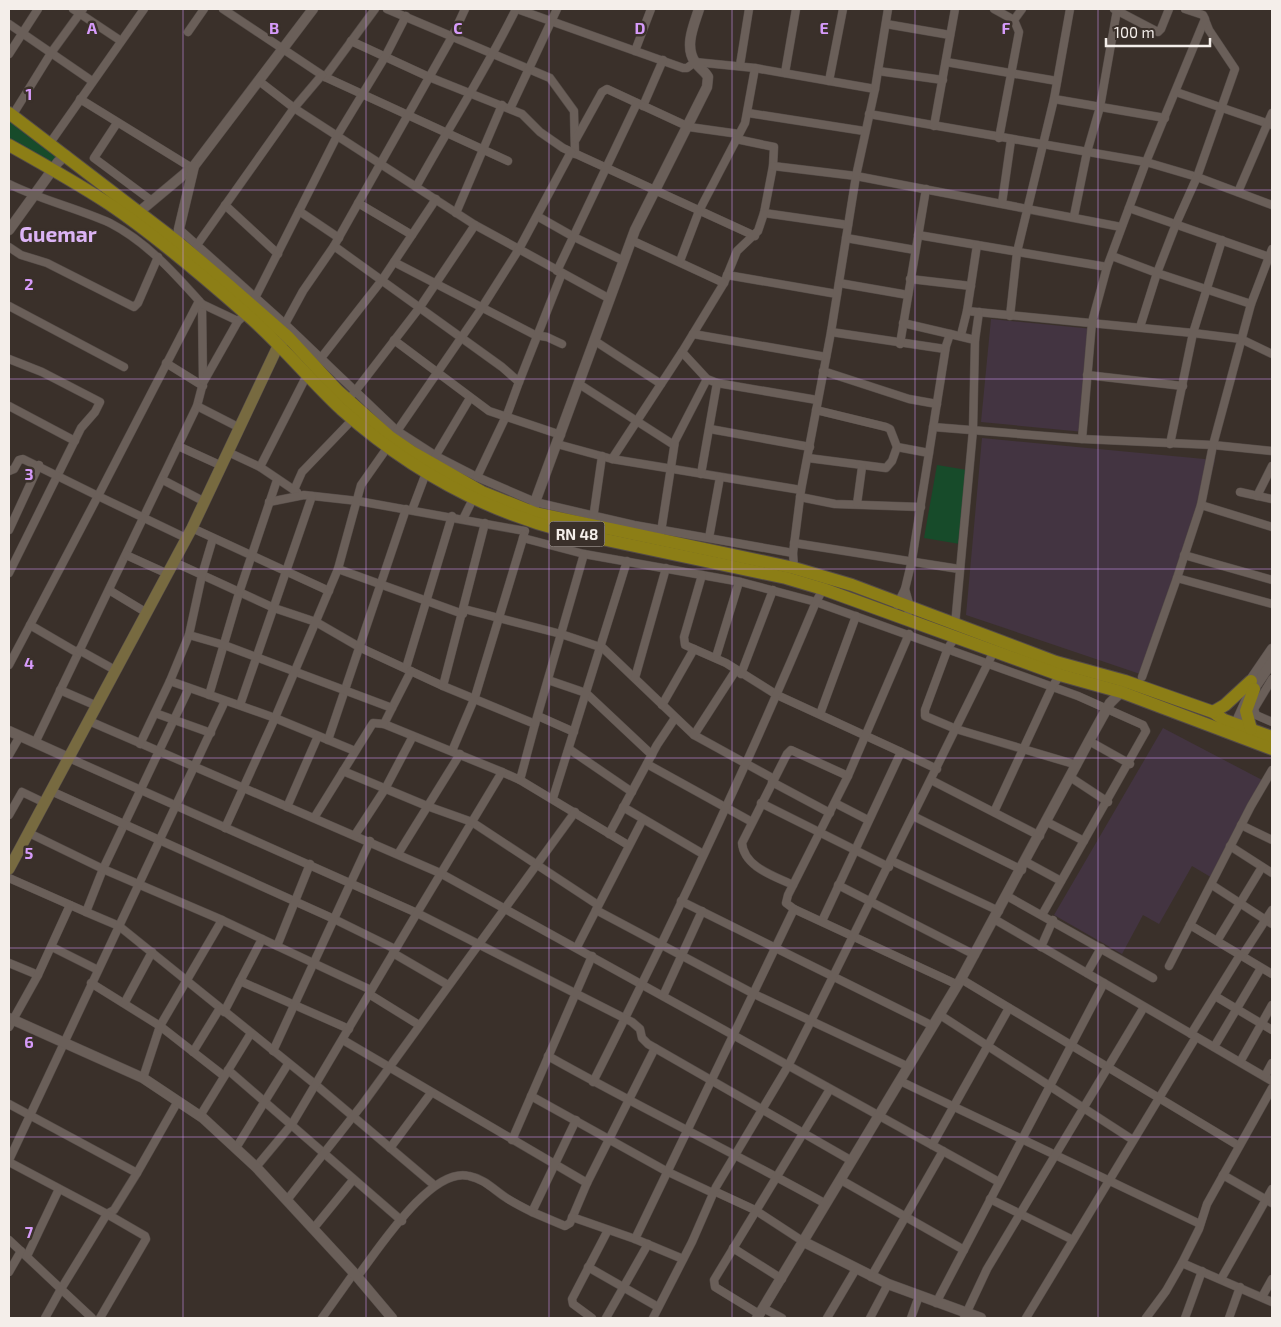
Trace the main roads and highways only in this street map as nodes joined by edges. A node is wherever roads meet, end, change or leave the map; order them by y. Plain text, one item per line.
1 (10, 114) edge
2 (9, 145) edge
3 (176, 249) junction
4 (283, 341) junction
5 (293, 352) junction
6 (269, 369) junction
7 (392, 439) junction
8 (530, 521) junction
9 (956, 631) junction
10 (1123, 686) junction
11 (1213, 712) junction
12 (1228, 727) junction
13 (1251, 729) junction
14 (1272, 737) edge
15 (1272, 749) edge
16 (10, 864) edge

1 - 3 highway, RN 48
2 - 3 highway, RN 48
3 - 4 highway, RN 48
4 - 5 highway, RN 48
4 - 6 main road
5 - 6 main road
5 - 7 highway, RN 48
5 - 7 highway, RN 48
6 - 16 main road
7 - 8 highway, RN 48
7 - 8 highway, RN 48
8 - 9 highway, RN 48
8 - 9 highway, RN 48
9 - 10 highway, RN 48
9 - 10 highway, RN 48
10 - 11 highway, RN 48
10 - 12 highway, RN 48
11 - 12 highway, RN 48
11 - 13 highway
12 - 13 highway, RN 48
12 - 15 highway, RN 48
13 - 14 highway, RN 48

